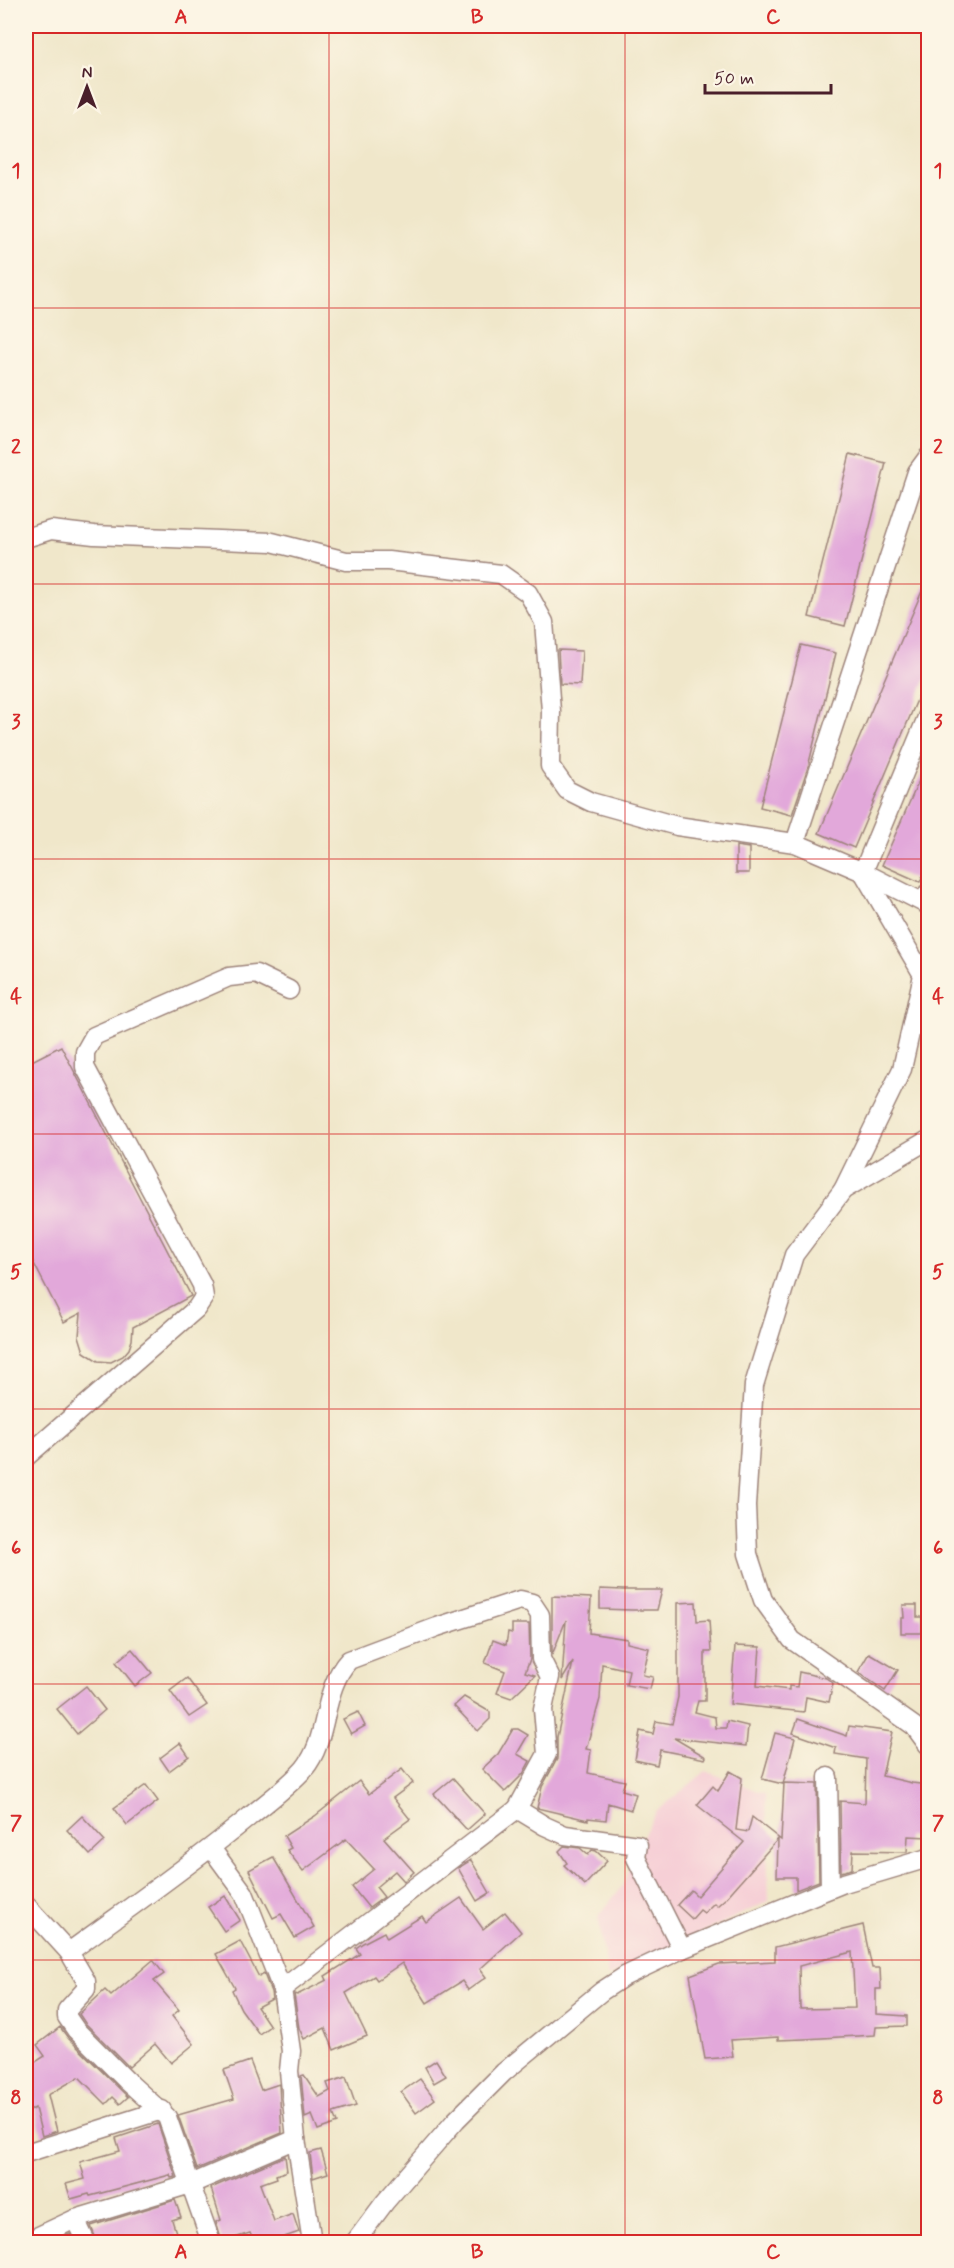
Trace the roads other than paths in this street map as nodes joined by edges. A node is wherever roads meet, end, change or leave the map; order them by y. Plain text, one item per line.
1 (928, 457) edge
2 (26, 538) edge
3 (928, 715) edge
4 (795, 843) junction
5 (863, 872) junction
6 (927, 900) edge
7 (289, 990) dead end
8 (928, 1140) edge
9 (843, 1190) junction
10 (26, 1457) edge
11 (928, 1745) edge
12 (828, 1777) dead end
13 (518, 1809) junction
14 (211, 1848) junction
15 (928, 1858) edge
16 (831, 1888) junction
17 (26, 1905) edge
18 (682, 1949) junction
19 (69, 1952) junction
20 (282, 1989) junction
21 (162, 2110) junction
22 (296, 2139) junction
23 (26, 2153) edge
24 (191, 2184) junction
25 (75, 2218) junction
26 (204, 2241) edge
27 (26, 2242) edge
28 (86, 2242) edge
29 (312, 2242) edge
30 (355, 2242) edge

1 - 4 street
2 - 4 street
3 - 5 street
4 - 5 street
5 - 6 street
5 - 9 street
7 - 10 street
8 - 9 street
9 - 11 street
12 - 16 street
13 - 14 street
13 - 18 street
13 - 20 street
14 - 19 street
14 - 20 street
15 - 16 street
16 - 18 street
17 - 19 street
18 - 30 street
19 - 21 street
20 - 22 street
21 - 23 street
21 - 24 street
22 - 24 street
22 - 29 street
24 - 25 street
24 - 26 street
25 - 27 street
25 - 28 street

